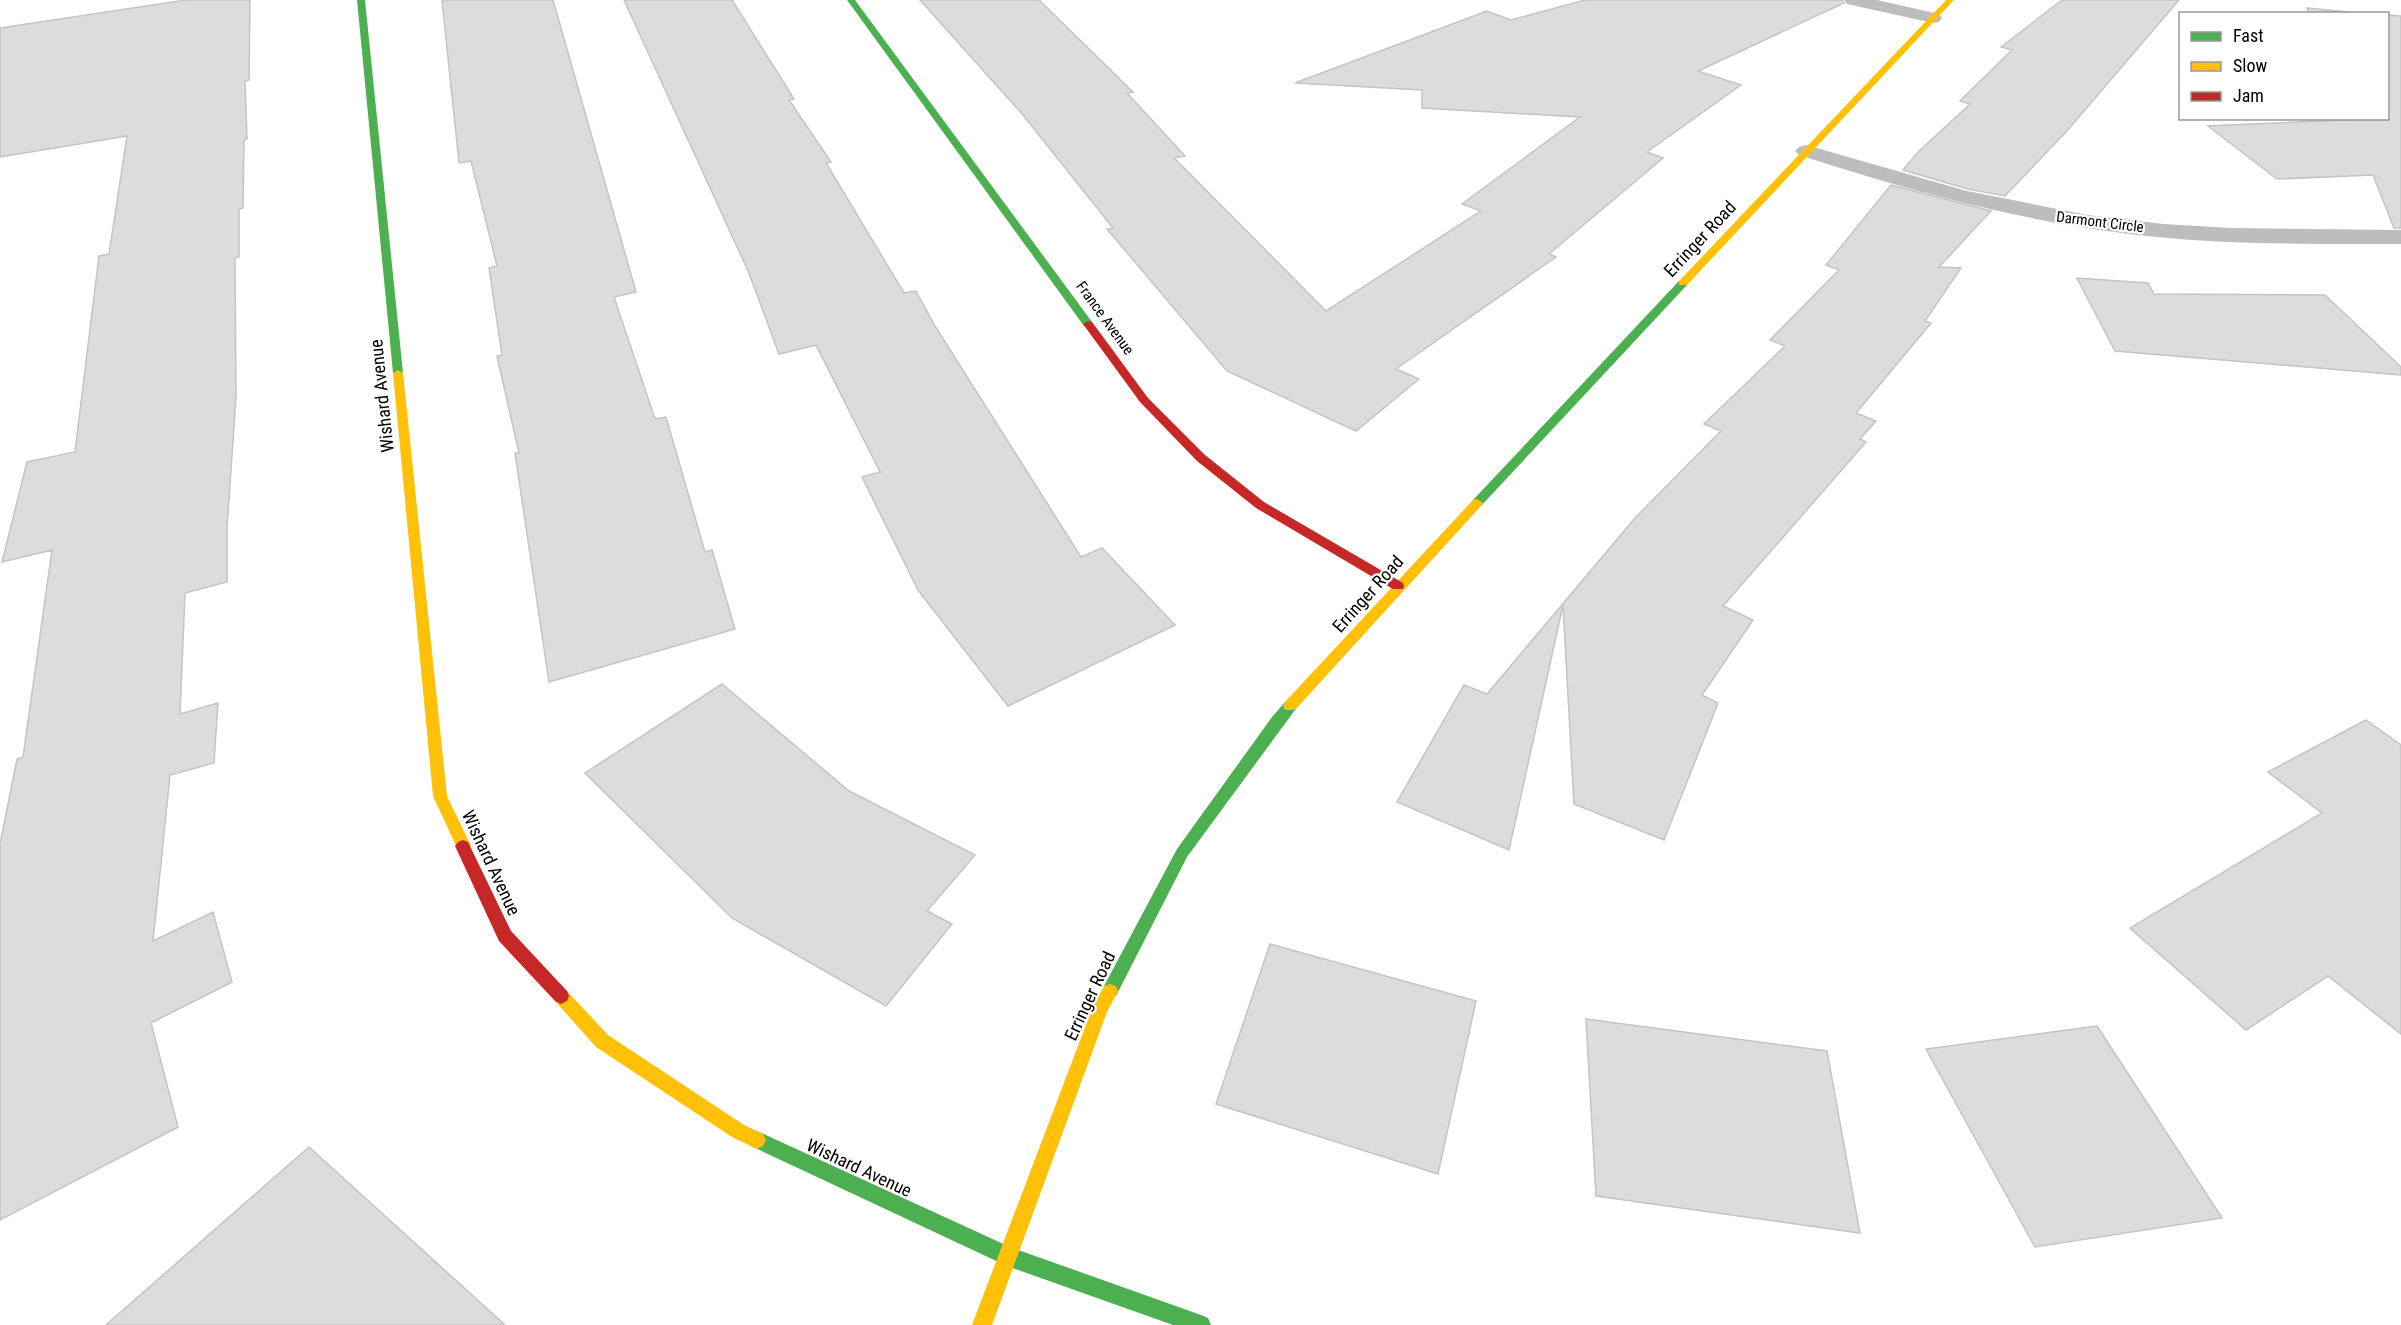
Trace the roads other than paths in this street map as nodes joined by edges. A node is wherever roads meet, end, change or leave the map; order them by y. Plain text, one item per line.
1 (361, 0) edge
2 (851, 0) edge
3 (1852, 0) edge
4 (1950, 0) edge
5 (1933, 18) junction
6 (1806, 151) junction
7 (2401, 237) edge
8 (1398, 586) junction
9 (1007, 1256) junction
10 (982, 1325) edge
11 (1202, 1325) edge

1 - 9 street, Wishard Avenue
2 - 8 street, France Avenue
3 - 5 street
4 - 5 street, Erringer Road
5 - 6 street, Erringer Road
6 - 7 street, Darmont Circle
6 - 8 street, Erringer Road
8 - 9 street, Erringer Road
9 - 10 street, Erringer Road
9 - 11 street, Wishard Avenue

